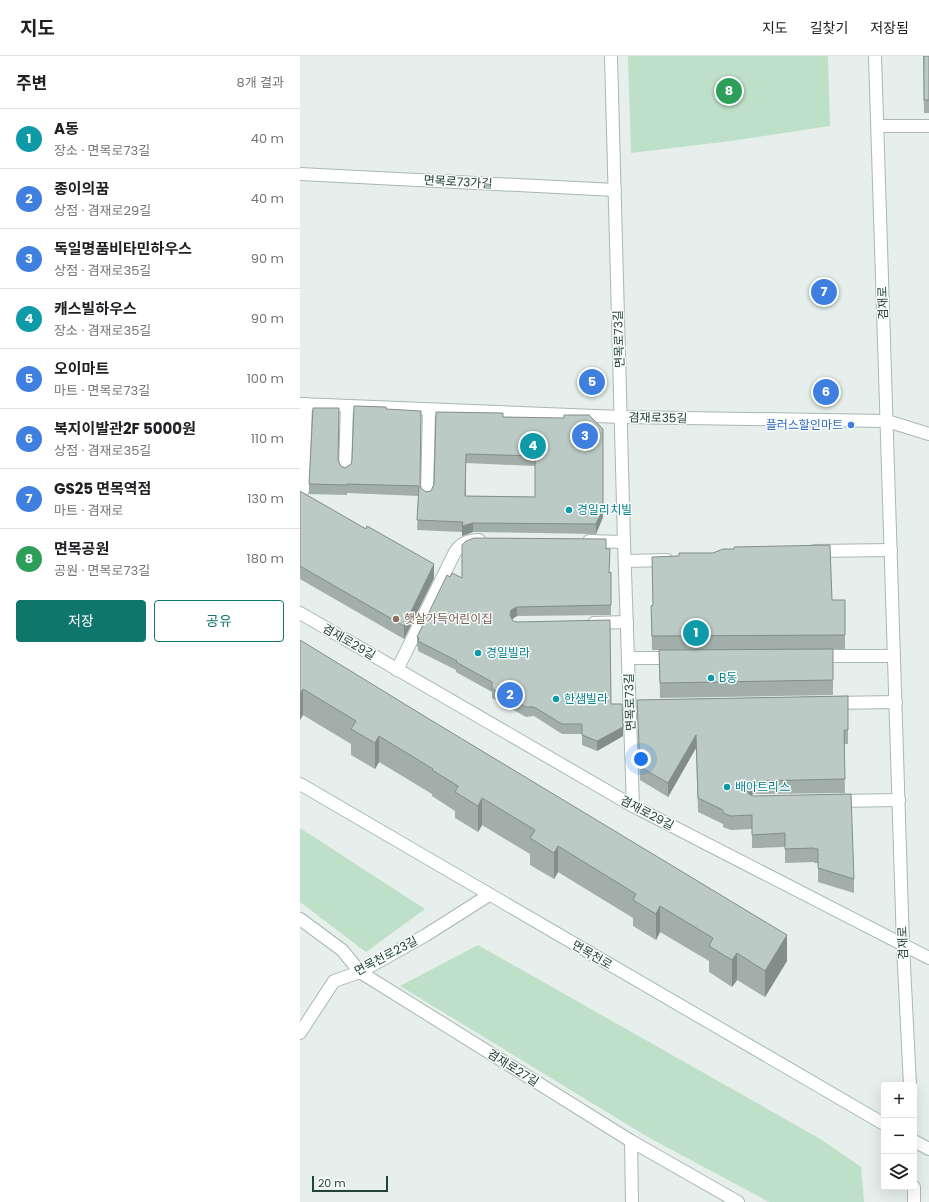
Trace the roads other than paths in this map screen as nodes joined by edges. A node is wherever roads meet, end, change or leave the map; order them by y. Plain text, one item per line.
1 (611, 56) edge
2 (875, 56) edge
3 (878, 126) junction
4 (929, 126) edge
5 (300, 174) edge
6 (615, 190) junction
7 (303, 404) edge
8 (347, 406) junction
9 (429, 410) junction
10 (621, 417) junction
11 (887, 421) junction
12 (929, 434) edge
13 (345, 470) edge
14 (303, 490) dead end
15 (427, 494) edge
16 (489, 540) edge
17 (576, 541) edge
18 (624, 542) junction
19 (891, 550) junction
20 (805, 551) edge
21 (681, 559) edge
22 (625, 561) junction
23 (300, 614) edge
24 (627, 622) junction
25 (580, 623) edge
26 (807, 656) edge
27 (894, 656) junction
28 (628, 658) junction
29 (683, 658) edge
30 (397, 670) junction
31 (896, 702) junction
32 (824, 703) edge
33 (300, 784) edge
34 (899, 800) junction
35 (828, 801) edge
36 (633, 806) junction
37 (489, 895) junction
38 (300, 919) edge
39 (903, 945) junction
40 (929, 958) edge
41 (360, 972) junction
42 (300, 1033) edge
43 (910, 1082) edge
44 (881, 1122) edge
45 (631, 1141) junction
46 (917, 1143) edge
47 (929, 1149) edge
48 (914, 1190) edge
49 (632, 1202) edge
50 (738, 1202) edge
51 (914, 1202) edge

1 - 6 street, 면목로73길
2 - 3 street, 겸재로
3 - 4 street
3 - 11 street, 겸재로
5 - 6 street, 면목로73가길
6 - 10 street, 면목로73길
7 - 8 street, 겸재로35길
7 - 14 street, 겸재로35길
8 - 9 street, 겸재로35길
8 - 13 street
9 - 10 street, 겸재로35길
9 - 15 street
10 - 11 street, 겸재로35길
10 - 18 street, 면목로73길
11 - 12 street, 겸재로35길
11 - 19 street, 겸재로
16 - 30 street
17 - 18 street
18 - 22 street, 면목로73길
19 - 20 street
19 - 27 street, 겸재로
21 - 22 street
22 - 24 street, 면목로73길
23 - 30 street, 겸재로29길
24 - 25 street
24 - 28 street, 면목로73길
26 - 27 street
27 - 31 street, 겸재로
28 - 29 street
28 - 36 street, 면목로73길
30 - 36 street, 겸재로29길
31 - 32 street
31 - 34 street, 겸재로
33 - 37 street, 면목천로
34 - 35 street
34 - 39 street, 겸재로
36 - 39 street, 겸재로29길
37 - 41 street, 면목천로23길
37 - 44 street, 면목천로
38 - 41 street, 겸재로27길
39 - 40 street, 겸재로29길
39 - 43 street, 겸재로
41 - 42 street, 면목천로23길
41 - 45 street, 겸재로27길
45 - 49 street
45 - 50 street, 겸재로27길
46 - 47 street
48 - 51 street

